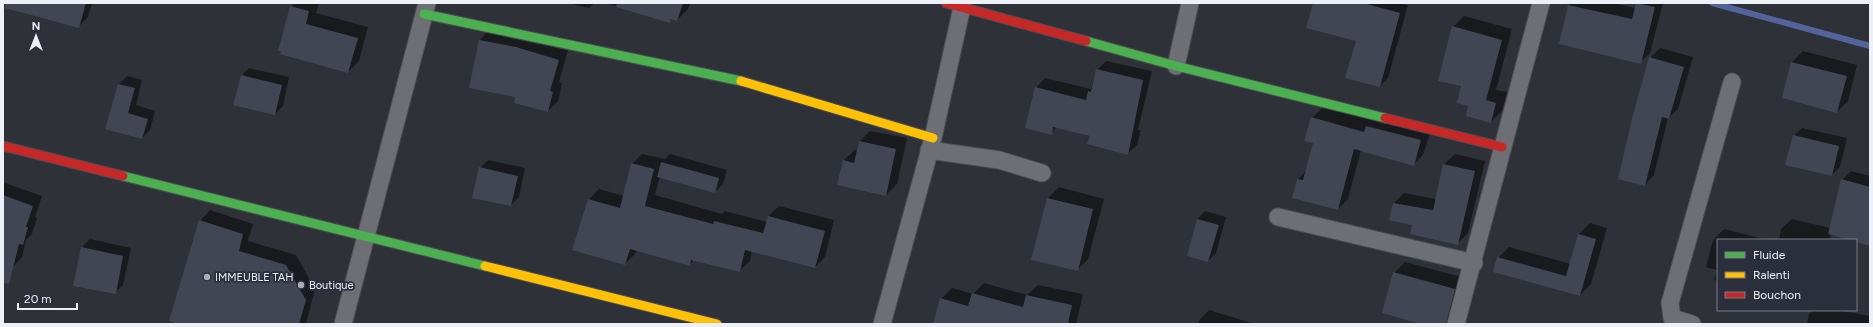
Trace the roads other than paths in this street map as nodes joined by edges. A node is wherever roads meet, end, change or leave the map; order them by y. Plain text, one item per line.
1 (1190, 3) edge
2 (1541, 3) edge
3 (954, 5) edge
4 (425, 8) edge
5 (1176, 66) junction
6 (1732, 82) dead end
7 (931, 144) junction
8 (3, 146) edge
9 (1502, 147) junction
10 (1042, 173) dead end
11 (1278, 217) dead end
12 (366, 237) junction
13 (1474, 263) junction
14 (343, 324) edge
15 (716, 324) edge
16 (882, 324) edge
17 (1456, 324) edge
18 (1692, 324) edge

1 - 5 street
2 - 9 street
3 - 5 street
3 - 7 street
4 - 7 street
4 - 12 street
5 - 9 street
6 - 18 street
7 - 10 street
7 - 16 street
8 - 12 street
9 - 13 street
11 - 13 street
12 - 14 street
12 - 15 street
13 - 17 street

